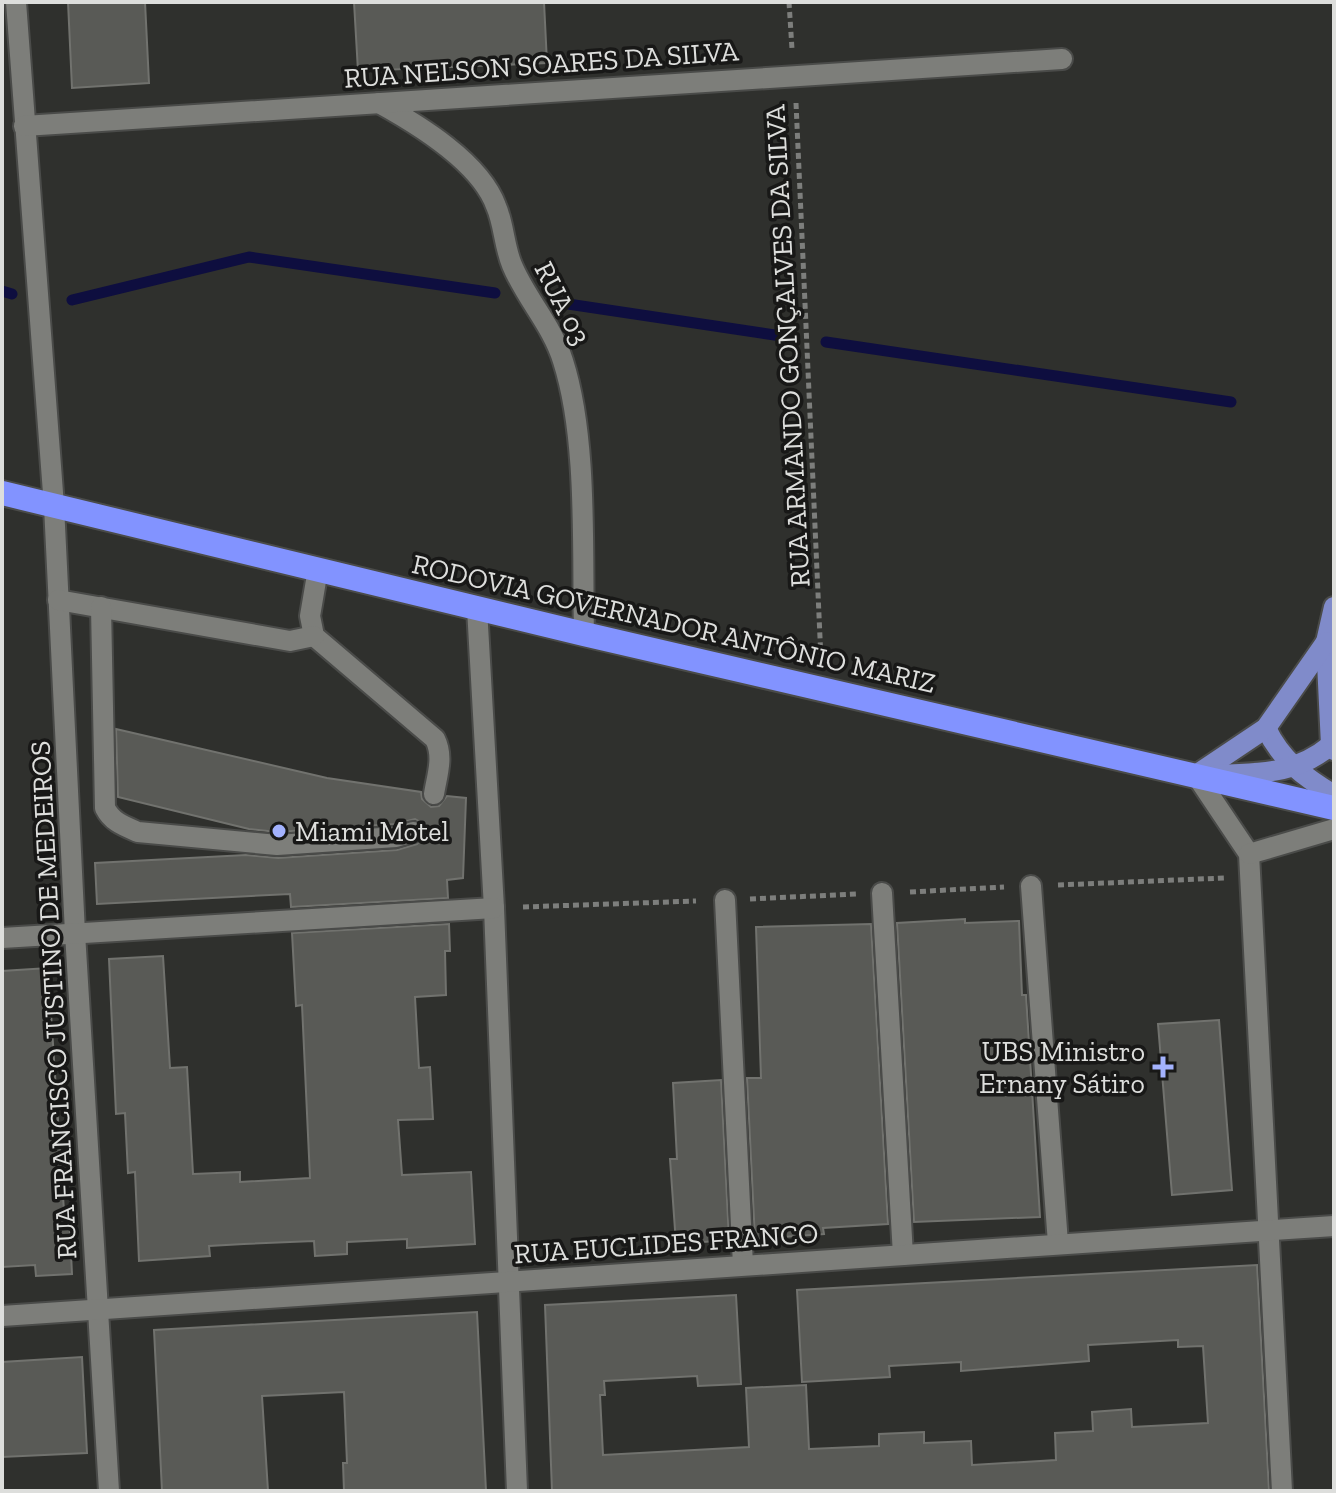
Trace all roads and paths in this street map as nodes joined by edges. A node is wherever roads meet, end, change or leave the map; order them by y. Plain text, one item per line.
1 (16, 2) edge
2 (789, 2) edge
3 (1062, 59) dead end
4 (794, 75) junction
5 (378, 102) junction
6 (24, 126) junction
7 (2, 493) edge
8 (54, 506) junction
9 (318, 569) junction
10 (58, 600) junction
11 (101, 607) junction
12 (1334, 607) edge
13 (477, 608) junction
14 (584, 634) junction
15 (314, 636) junction
16 (1326, 642) junction
17 (823, 688) junction
18 (1266, 728) junction
19 (1332, 747) edge
20 (1293, 766) junction
21 (1196, 775) junction
22 (434, 794) dead end
23 (1334, 795) edge
24 (1334, 808) edge
25 (1334, 829) edge
26 (413, 832) dead end
27 (1249, 854) junction
28 (1031, 886) dead end
29 (882, 893) dead end
30 (725, 900) dead end
31 (494, 908) junction
32 (75, 933) junction
33 (2, 938) edge
34 (1334, 1226) edge
35 (1269, 1230) junction
36 (1058, 1243) junction
37 (903, 1255) junction
38 (743, 1265) junction
39 (510, 1283) junction
40 (99, 1311) junction
41 (2, 1316) edge
42 (109, 1491) edge
43 (517, 1491) edge
44 (1282, 1491) edge

1 - 6 street, RUA FRANCISCO JUSTINO DE MEDEIROS
2 - 4 path, RUA ARMANDO GONÇALVES DA SILVA
3 - 4 street, RUA NELSON SOARES DA SILVA
4 - 5 street, RUA NELSON SOARES DA SILVA
4 - 17 path, RUA ARMANDO GONÇALVES DA SILVA
5 - 6 street, RUA NELSON SOARES DA SILVA
5 - 14 street, RUA 03
6 - 8 street, RUA FRANCISCO JUSTINO DE MEDEIROS
7 - 8 highway, RODOVIA GOVERNADOR ANTÔNIO MARIZ
8 - 9 highway, RODOVIA GOVERNADOR ANTÔNIO MARIZ
8 - 10 street, RUA FRANCISCO JUSTINO DE MEDEIROS
9 - 13 highway, RODOVIA GOVERNADOR ANTÔNIO MARIZ
9 - 15 street
10 - 11 street
10 - 32 street, RUA FRANCISCO JUSTINO DE MEDEIROS
11 - 15 street
11 - 26 street
12 - 16 main road
13 - 14 highway, RODOVIA GOVERNADOR ANTÔNIO MARIZ
13 - 31 street
14 - 17 highway, RODOVIA GOVERNADOR ANTÔNIO MARIZ
15 - 22 street
16 - 18 main road
16 - 19 main road
17 - 21 highway, RODOVIA GOVERNADOR ANTÔNIO MARIZ
18 - 20 main road
18 - 21 main road
19 - 20 main road
20 - 21 main road
20 - 23 main road
21 - 24 highway, RODOVIA GOVERNADOR ANTÔNIO MARIZ
21 - 27 street
25 - 27 street
27 - 35 street
28 - 36 street
29 - 37 street
30 - 38 street
31 - 32 street
31 - 39 street
32 - 33 street
32 - 40 street, RUA FRANCISCO JUSTINO DE MEDEIROS
34 - 35 street, RUA EUCLIDES FRANCO
35 - 36 street, RUA EUCLIDES FRANCO
35 - 44 street
36 - 37 street, RUA EUCLIDES FRANCO
37 - 38 street, RUA EUCLIDES FRANCO
38 - 39 street, RUA EUCLIDES FRANCO
39 - 40 street, RUA EUCLIDES FRANCO
39 - 43 street
40 - 41 street, RUA EUCLIDES FRANCO
40 - 42 street, RUA FRANCISCO JUSTINO DE MEDEIROS

